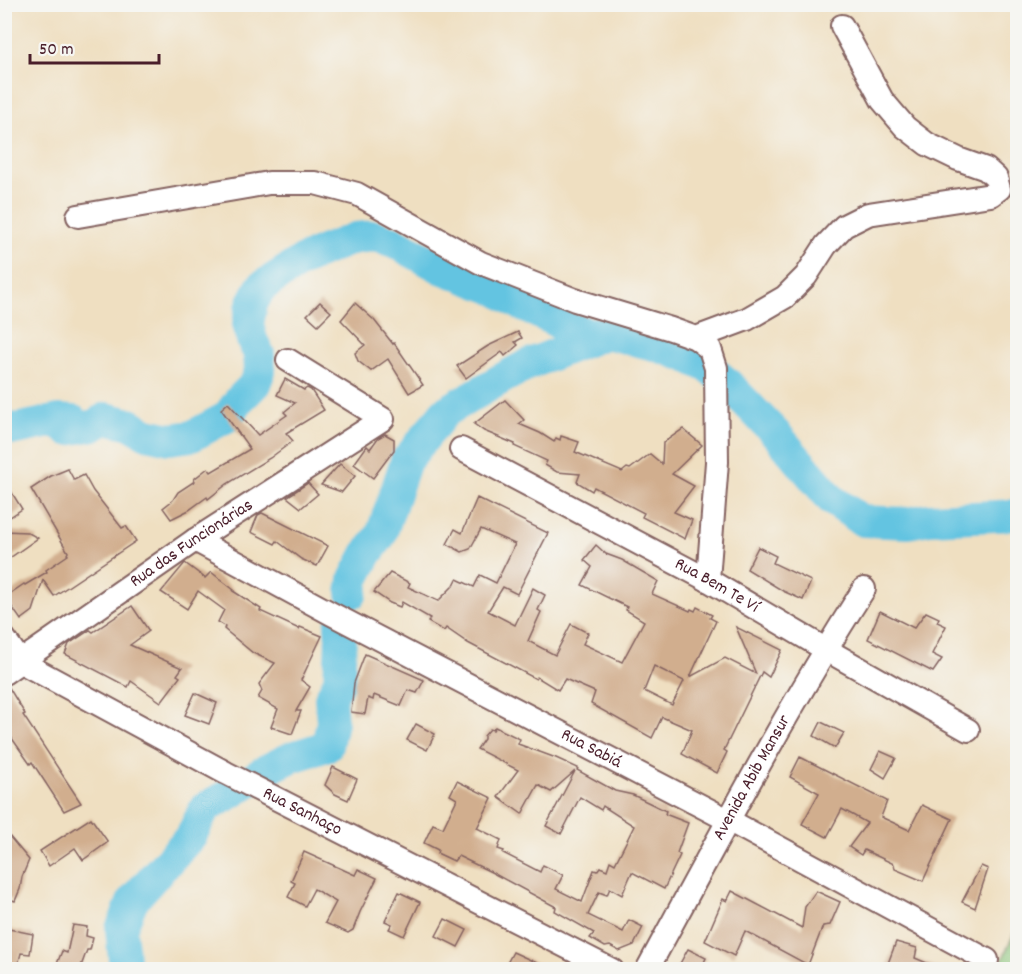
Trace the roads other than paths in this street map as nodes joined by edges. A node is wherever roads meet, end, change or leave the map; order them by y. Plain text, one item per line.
1 (842, 26) dead end
2 (78, 216) dead end
3 (696, 338) junction
4 (288, 360) dead end
5 (461, 449) dead end
6 (195, 540) junction
7 (708, 580) junction
8 (864, 589) dead end
9 (4, 638) edge
10 (825, 650) junction
11 (13, 667) edge
12 (968, 730) dead end
13 (729, 820) junction
14 (987, 960) dead end
15 (612, 969) edge
16 (647, 969) edge

1 - 3 street
2 - 3 street
3 - 7 street
4 - 6 street, Rua das Funcionárias
5 - 7 street, Rua Bem Te Ví
6 - 11 street, Rua das Funcionárias
6 - 13 street, Rua Sabiá
7 - 10 street, Rua Bem Te Ví
8 - 10 street, Avenida Abib Mansur
9 - 11 street, Rua Sanhaço
10 - 12 street, Rua Bem Te Ví
10 - 13 street, Avenida Abib Mansur
11 - 15 street, Rua Sanhaço
13 - 14 street, Rua Sabiá
13 - 16 street, Avenida Abib Mansur

